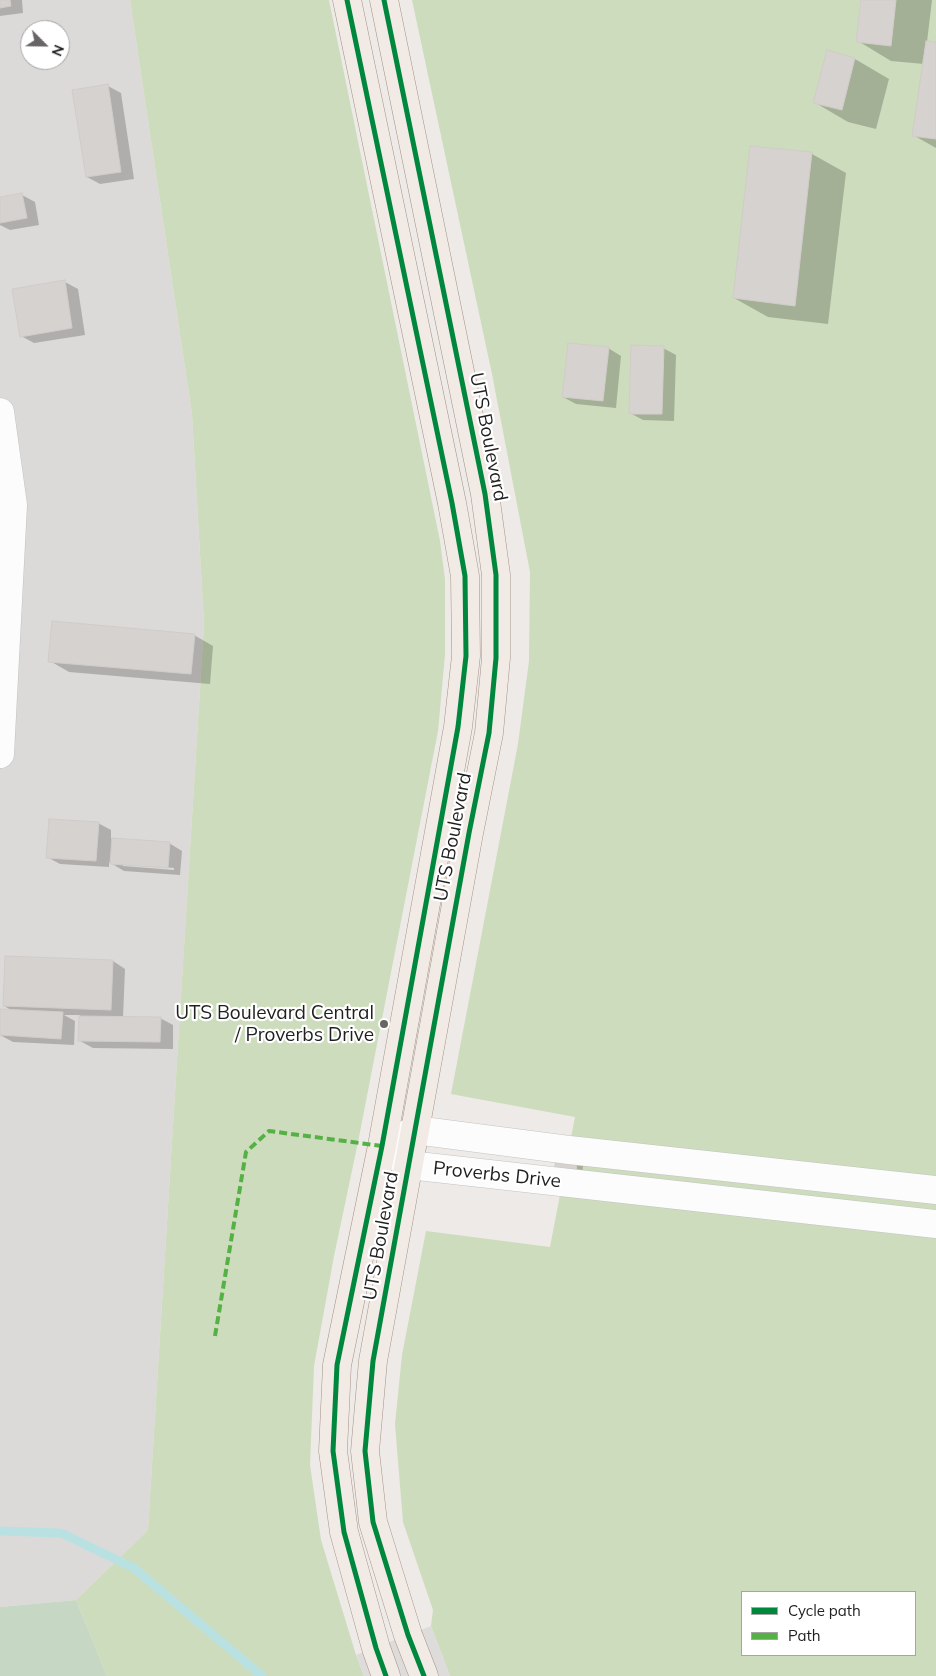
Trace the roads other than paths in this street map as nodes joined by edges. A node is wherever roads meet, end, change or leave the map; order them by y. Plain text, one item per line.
1 (347, 0) edge
2 (384, 0) edge
3 (0, 412) edge
4 (0, 754) edge
5 (415, 1130) junction
6 (382, 1146) junction
7 (409, 1165) junction
8 (936, 1190) edge
9 (936, 1224) edge
10 (386, 1676) edge
11 (424, 1676) edge

1 - 6 main road, UTS Boulevard
2 - 5 main road, UTS Boulevard
3 - 4 street
5 - 6 street
5 - 7 main road, UTS Boulevard
5 - 8 street, Proverbs Drive
6 - 7 street, Proverbs Drive
6 - 10 main road, UTS Boulevard
7 - 9 street, Proverbs Drive
7 - 11 main road, UTS Boulevard

